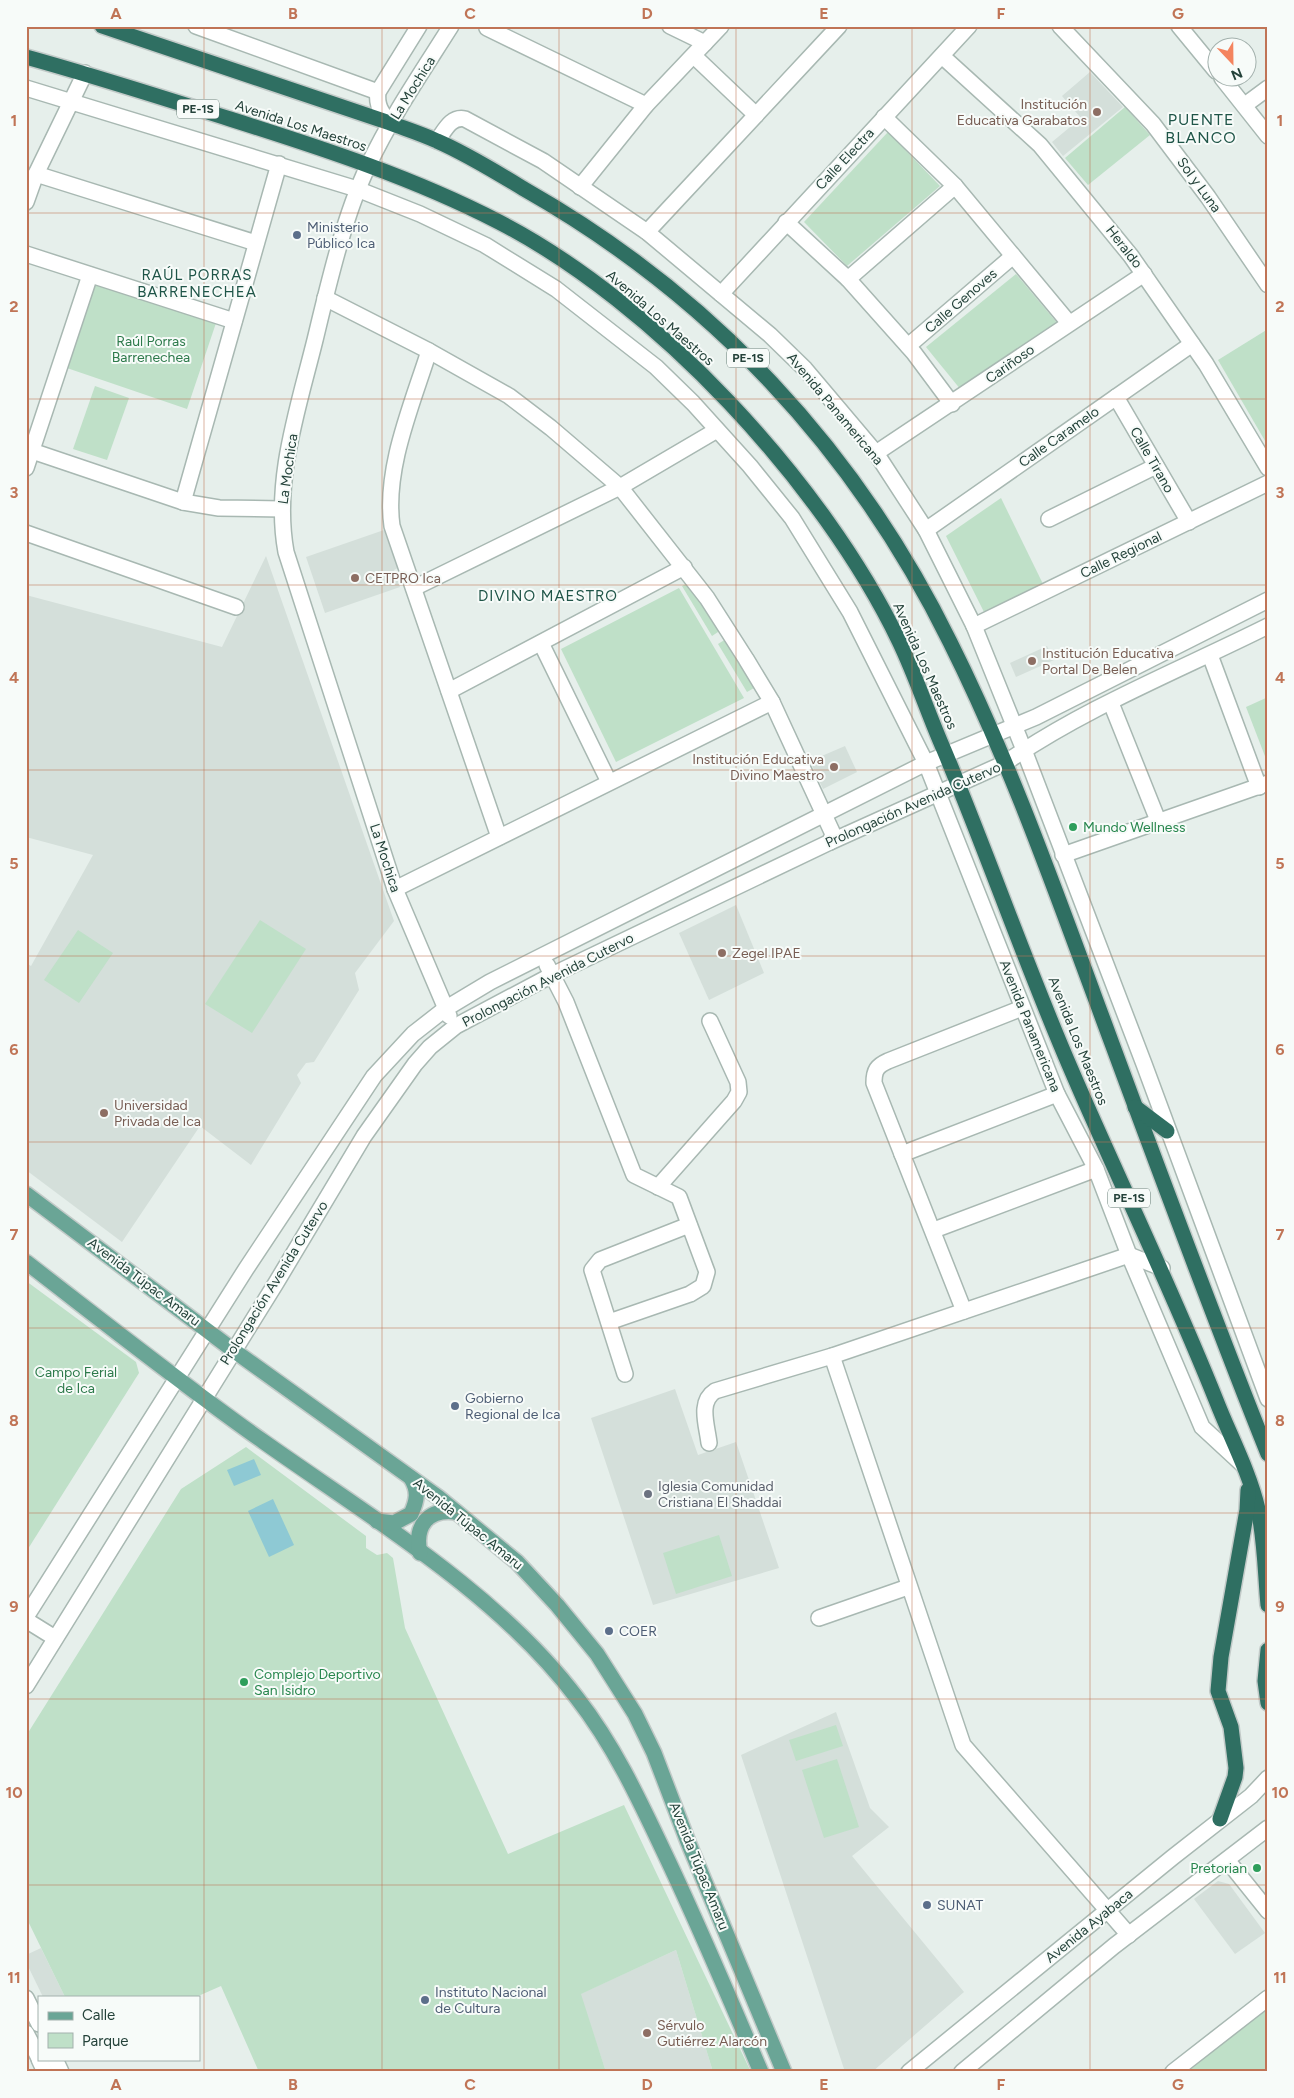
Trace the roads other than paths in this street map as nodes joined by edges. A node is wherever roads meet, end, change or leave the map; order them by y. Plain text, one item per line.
1 (102, 26) edge
2 (196, 26) edge
3 (419, 26) edge
4 (451, 26) edge
5 (670, 26) edge
6 (721, 26) edge
7 (839, 26) edge
8 (970, 26) edge
9 (1060, 26) edge
10 (1179, 26) edge
11 (487, 28) dead end
12 (218, 30) edge
13 (705, 43) junction
14 (694, 56) junction
15 (942, 56) junction
16 (26, 57) edge
17 (1206, 59) edge
18 (85, 73) junction
19 (26, 88) edge
20 (1231, 88) edge
21 (1268, 88) edge
22 (378, 92) junction
23 (71, 100) junction
24 (646, 105) junction
25 (1246, 105) junction
26 (756, 115) junction
27 (884, 117) junction
28 (390, 123) junction
29 (1268, 136) edge
30 (437, 141) junction
31 (279, 164) junction
32 (368, 166) junction
33 (36, 174) junction
34 (955, 186) junction
35 (580, 187) junction
36 (358, 189) junction
37 (26, 202) edge
38 (786, 222) junction
39 (647, 232) junction
40 (256, 243) junction
41 (26, 254) edge
42 (1013, 256) junction
43 (1144, 274) junction
44 (90, 275) junction
45 (848, 279) junction
46 (1268, 285) edge
47 (721, 294) junction
48 (325, 298) junction
49 (234, 321) junction
50 (1069, 324) junction
51 (1192, 344) junction
52 (908, 346) junction
53 (429, 351) junction
54 (1116, 398) junction
55 (952, 404) junction
56 (717, 430) junction
57 (32, 451) junction
58 (876, 453) junction
59 (1156, 466) junction
60 (26, 468) edge
61 (1268, 468) edge
62 (1268, 483) edge
63 (620, 487) junction
64 (183, 502) junction
65 (282, 509) junction
66 (1049, 519) dead end
67 (1188, 522) junction
68 (926, 530) junction
69 (26, 533) edge
70 (684, 567) junction
71 (414, 588) junction
72 (1268, 600) edge
73 (236, 607) dead end
74 (974, 626) junction
75 (1268, 626) edge
76 (541, 643) junction
77 (1210, 655) junction
78 (449, 691) junction
79 (772, 702) junction
80 (1111, 703) junction
81 (1014, 725) junction
82 (991, 734) junction
83 (1024, 750) junction
84 (945, 754) junction
85 (926, 763) junction
86 (1006, 763) junction
87 (609, 782) junction
88 (958, 784) junction
89 (1263, 785) edge
90 (939, 792) junction
91 (823, 814) junction
92 (806, 823) junction
93 (1159, 823) junction
94 (499, 837) junction
95 (824, 845) junction
96 (1064, 855) junction
97 (395, 889) junction
98 (543, 957) junction
99 (552, 975) junction
100 (1022, 1008) junction
101 (445, 1009) junction
102 (710, 1021) dead end
103 (456, 1026) junction
104 (374, 1076) junction
105 (395, 1092) junction
106 (1057, 1094) junction
107 (1135, 1107) junction
108 (1167, 1131) junction
109 (902, 1154) junction
110 (1096, 1169) junction
111 (658, 1187) junction
112 (26, 1194) edge
113 (689, 1225) junction
114 (934, 1230) junction
115 (1129, 1255) junction
116 (26, 1262) edge
117 (1162, 1268) junction
118 (964, 1311) junction
119 (609, 1322) junction
120 (209, 1331) junction
121 (233, 1350) junction
122 (832, 1356) junction
123 (625, 1374) dead end
124 (178, 1380) junction
125 (203, 1400) junction
126 (1268, 1400) edge
127 (709, 1444) dead end
128 (1268, 1454) edge
129 (1242, 1464) junction
130 (411, 1478) junction
131 (456, 1512) junction
132 (375, 1520) junction
133 (420, 1553) junction
134 (908, 1587) junction
135 (1268, 1605) edge
136 (26, 1618) edge
137 (819, 1618) dead end
138 (55, 1638) junction
139 (1268, 1650) edge
140 (26, 1686) edge
141 (1268, 1702) edge
142 (1268, 1778) edge
143 (1220, 1819) junction
144 (1268, 1828) edge
145 (1268, 1840) edge
146 (1246, 1845) junction
147 (1227, 1860) junction
148 (715, 1908) junction
149 (1107, 1911) junction
150 (1268, 1911) edge
151 (695, 1917) junction
152 (1129, 1935) junction
153 (26, 1998) edge
154 (1268, 1998) edge
155 (38, 2022) edge
156 (26, 2033) edge
157 (38, 2057) edge
158 (39, 2060) edge
159 (56, 2060) edge
160 (45, 2072) edge
161 (61, 2072) edge
162 (760, 2072) edge
163 (784, 2072) edge
164 (909, 2072) edge
165 (962, 2072) edge
166 (1173, 2072) edge

1 - 28 highway, Avenida Los Maestros / PE-1S
2 - 12 street
3 - 22 street
4 - 28 street, La Mochica
5 - 13 street
6 - 13 street
7 - 26 street
8 - 15 street, Calle Electra
9 - 46 street, Sol y Luna
10 - 17 street
11 - 24 street
12 - 22 street
13 - 14 street
14 - 24 street
14 - 26 street
15 - 27 street, Calle Electra
15 - 43 street, Heraldo
16 - 18 highway, Avenida Los Maestros / PE-1S
18 - 23 street
18 - 32 highway, Avenida Los Maestros / PE-1S
19 - 23 street, Avenida Panamericana
20 - 25 street
21 - 25 street
22 - 28 street
23 - 31 street, Avenida Panamericana
23 - 33 street
24 - 35 street
25 - 29 street
26 - 39 street
27 - 34 street
27 - 38 street, Calle Electra
28 - 30 highway, Avenida Los Maestros / PE-1S
28 - 32 street, La Mochica
30 - 35 street, Avenida Panamericana
30 - 82 highway, Avenida Los Maestros / PE-1S
31 - 36 street, Avenida Panamericana
31 - 40 street
32 - 36 street, La Mochica
32 - 84 highway, Avenida Los Maestros / PE-1S
33 - 37 street
33 - 40 street
34 - 42 street
34 - 45 street
35 - 39 street, Avenida Panamericana
36 - 48 street, La Mochica
36 - 56 street, Avenida Panamericana
38 - 45 street
38 - 47 street, Calle Electra
39 - 47 street, Avenida Panamericana
40 - 49 street
41 - 44 street
42 - 50 street
42 - 52 street, Calle Genoves
43 - 50 street, Cariñoso
43 - 51 street, Heraldo
44 - 49 street
44 - 57 street
45 - 52 street
47 - 58 street, Avenida Panamericana
48 - 53 street
48 - 65 street, La Mochica
49 - 64 street
50 - 55 street, Cariñoso
51 - 54 street, Calle Caramelo
51 - 61 street, Heraldo
52 - 55 street
53 - 63 street
53 - 71 street
54 - 59 street, Calle Tirano
54 - 68 street, Calle Caramelo
55 - 58 street, Cariñoso
56 - 63 street
56 - 85 street, Avenida Panamericana
57 - 60 street
57 - 64 street
58 - 68 street, Avenida Panamericana
59 - 66 street
59 - 67 street, Calle Tirano
62 - 67 street, Calle Regional
63 - 70 street
63 - 71 street
64 - 65 street
65 - 97 street, La Mochica
67 - 74 street, Calle Regional
68 - 74 street, Avenida Panamericana
69 - 73 street
70 - 76 street
70 - 79 street
71 - 78 street
72 - 81 street, Prolongación Avenida Cutervo
74 - 81 street, Avenida Panamericana
75 - 77 street, Prolongación Avenida Cutervo
76 - 78 street
76 - 87 street
77 - 80 street, Prolongación Avenida Cutervo
77 - 89 street
78 - 94 street
79 - 87 street
79 - 91 street
80 - 83 street, Prolongación Avenida Cutervo
80 - 93 street
81 - 82 street, Prolongación Avenida Cutervo
81 - 83 street, Avenida Panamericana
82 - 84 street, Prolongación Avenida Cutervo
82 - 86 highway, Avenida Los Maestros / PE-1S
83 - 86 street, Prolongación Avenida Cutervo
83 - 96 street, Avenida Panamericana
84 - 85 street, Prolongación Avenida Cutervo
84 - 88 highway, Avenida Los Maestros / PE-1S
85 - 90 street, Avenida Panamericana
85 - 91 street, Prolongación Avenida Cutervo
86 - 88 street, Prolongación Avenida Cutervo
86 - 107 highway, Avenida Los Maestros / PE-1S
87 - 94 street
88 - 90 street, Prolongación Avenida Cutervo
88 - 117 highway, Avenida Los Maestros / PE-1S
89 - 93 street
90 - 95 street, Prolongación Avenida Cutervo
90 - 100 street, Avenida Panamericana
91 - 92 street, Prolongación Avenida Cutervo
91 - 95 street
92 - 95 street
92 - 98 street, Prolongación Avenida Cutervo
93 - 96 street
94 - 97 street
95 - 99 street, Prolongación Avenida Cutervo
96 - 108 street
97 - 101 street, La Mochica
98 - 99 street
98 - 101 street, Prolongación Avenida Cutervo
99 - 103 street, Prolongación Avenida Cutervo
99 - 111 street
100 - 106 street, Avenida Panamericana
100 - 109 street
101 - 103 street, La Mochica
101 - 104 street, Prolongación Avenida Cutervo
102 - 111 street
103 - 105 street, Prolongación Avenida Cutervo
104 - 105 street
104 - 120 street, Prolongación Avenida Cutervo
105 - 121 street, Prolongación Avenida Cutervo
106 - 109 street
106 - 110 street, Avenida Panamericana
107 - 108 highway
107 - 128 highway, Avenida Los Maestros / PE-1S
108 - 126 street
109 - 114 street
110 - 114 street
110 - 115 street, Avenida Panamericana
111 - 113 street
112 - 120 main road, Avenida Túpac Amaru
113 - 119 street
113 - 119 street
114 - 118 street
115 - 117 street
115 - 118 street
115 - 129 street, Avenida Panamericana
116 - 124 main road, Avenida Túpac Amaru
117 - 129 highway, Avenida Los Maestros / PE-1S
118 - 122 street
119 - 123 street
120 - 121 main road, Avenida Túpac Amaru
120 - 124 street, Prolongación Avenida Cutervo
121 - 125 street, Prolongación Avenida Cutervo
121 - 130 main road, Avenida Túpac Amaru
122 - 127 street
122 - 134 street
124 - 125 main road, Avenida Túpac Amaru
124 - 136 street, Prolongación Avenida Cutervo
125 - 132 main road, Avenida Túpac Amaru
125 - 138 street, Prolongación Avenida Cutervo
129 - 135 highway, Avenida Los Maestros / PE-1S
129 - 143 highway
130 - 131 main road, Avenida Túpac Amaru
130 - 132 main road
131 - 133 main road
131 - 148 main road, Avenida Túpac Amaru
132 - 133 main road, Avenida Túpac Amaru
133 - 151 main road, Avenida Túpac Amaru
134 - 137 street
134 - 149 street
136 - 138 street
138 - 140 street, Prolongación Avenida Cutervo
139 - 141 highway
142 - 143 street, Avenida Ayabaca
143 - 149 street, Avenida Ayabaca
144 - 146 street
145 - 146 street
146 - 147 street
147 - 150 street
147 - 152 street
148 - 151 main road
148 - 163 main road, Avenida Túpac Amaru
149 - 152 street
149 - 164 street, Avenida Ayabaca
151 - 162 main road, Avenida Túpac Amaru
152 - 165 street
153 - 155 street
154 - 166 street
156 - 157 street
158 - 160 street
159 - 161 street

